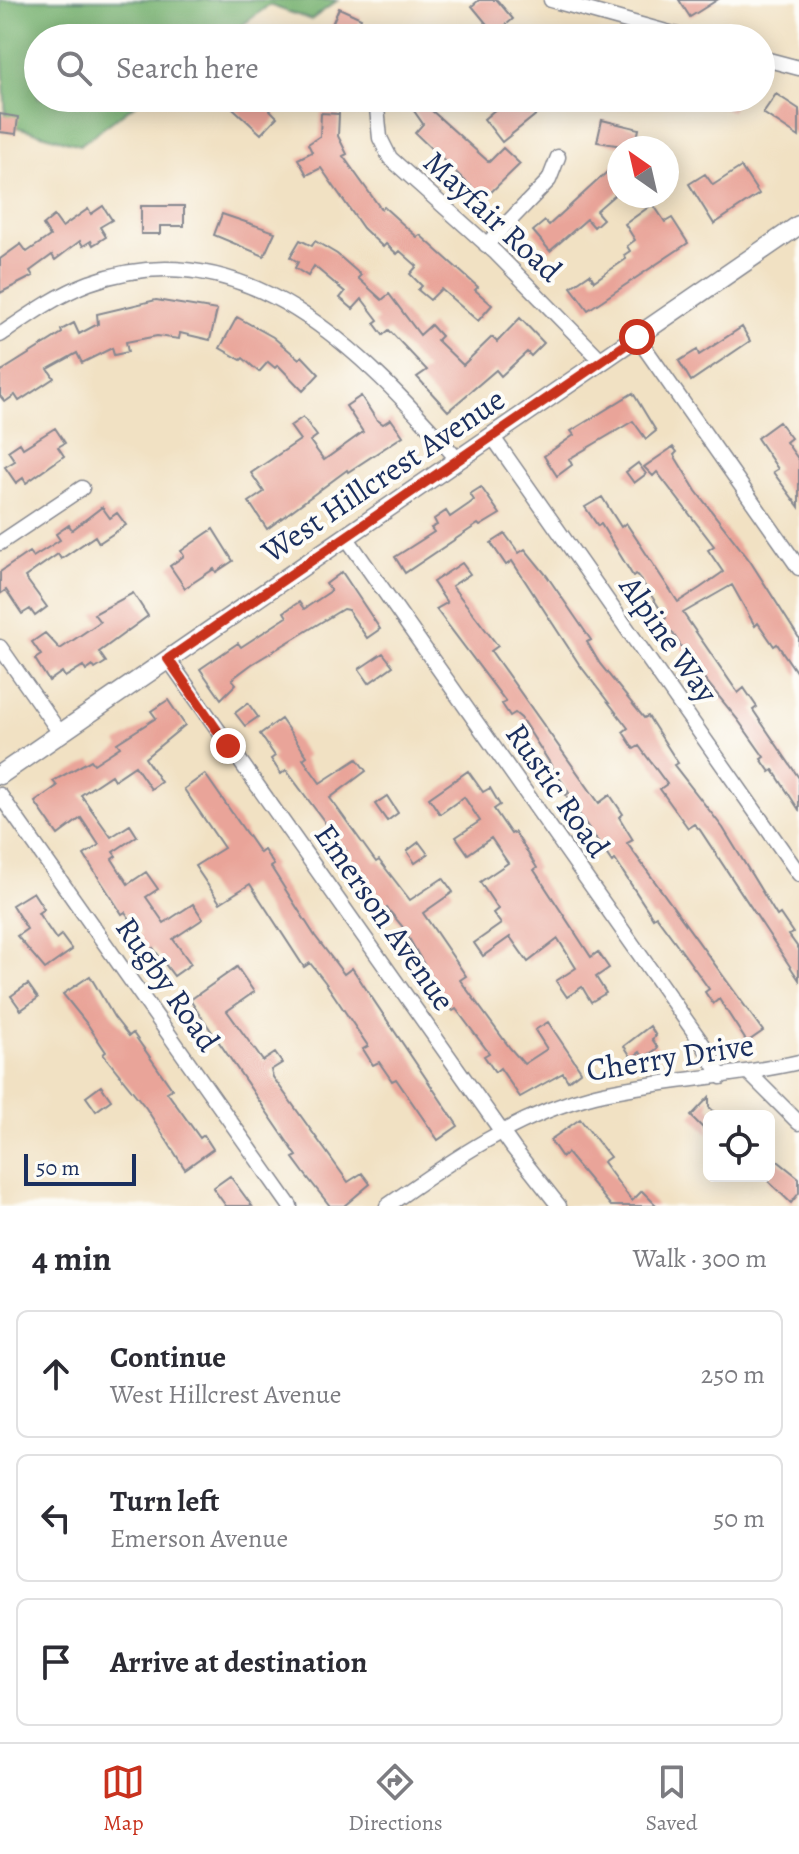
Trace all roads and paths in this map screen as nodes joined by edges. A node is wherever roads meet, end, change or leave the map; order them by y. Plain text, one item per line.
1 (557, 1) edge
2 (638, 24) edge
3 (775, 62) edge
4 (799, 68) edge
5 (377, 112) edge
6 (558, 157) dead end
7 (799, 225) edge
8 (486, 245) junction
9 (0, 335) edge
10 (637, 337) junction
11 (602, 361) junction
12 (492, 436) junction
13 (458, 460) junction
14 (82, 488) dead end
15 (346, 537) junction
16 (0, 543) edge
17 (799, 568) edge
18 (0, 647) edge
19 (168, 659) junction
20 (60, 733) junction
21 (0, 775) edge
22 (0, 795) edge
23 (799, 874) edge
24 (799, 1062) edge
25 (750, 1074) junction
26 (721, 1077) junction
27 (799, 1123) edge
28 (502, 1132) junction
29 (290, 1206) edge
30 (387, 1206) edge
31 (559, 1206) edge

1 - 2 street
3 - 4 street
5 - 8 street, Mayfair Road
6 - 8 street
7 - 10 street, West Hillcrest Avenue
8 - 11 street, Mayfair Road
9 - 13 street
10 - 11 street, West Hillcrest Avenue
10 - 17 street
11 - 12 street, West Hillcrest Avenue
12 - 13 street, West Hillcrest Avenue
12 - 23 street, Alpine Way
13 - 15 street, West Hillcrest Avenue
14 - 16 street
15 - 19 street, West Hillcrest Avenue
15 - 26 street, Rustic Road
18 - 20 street
19 - 20 street, West Hillcrest Avenue
19 - 28 street, Emerson Avenue
20 - 21 street, West Hillcrest Avenue
22 - 29 street, Rugby Road
24 - 25 street, Cherry Drive
25 - 26 street, Cherry Drive
25 - 27 street
26 - 28 street, Cherry Drive
28 - 30 street, Cherry Drive
28 - 31 street, Emerson Avenue

